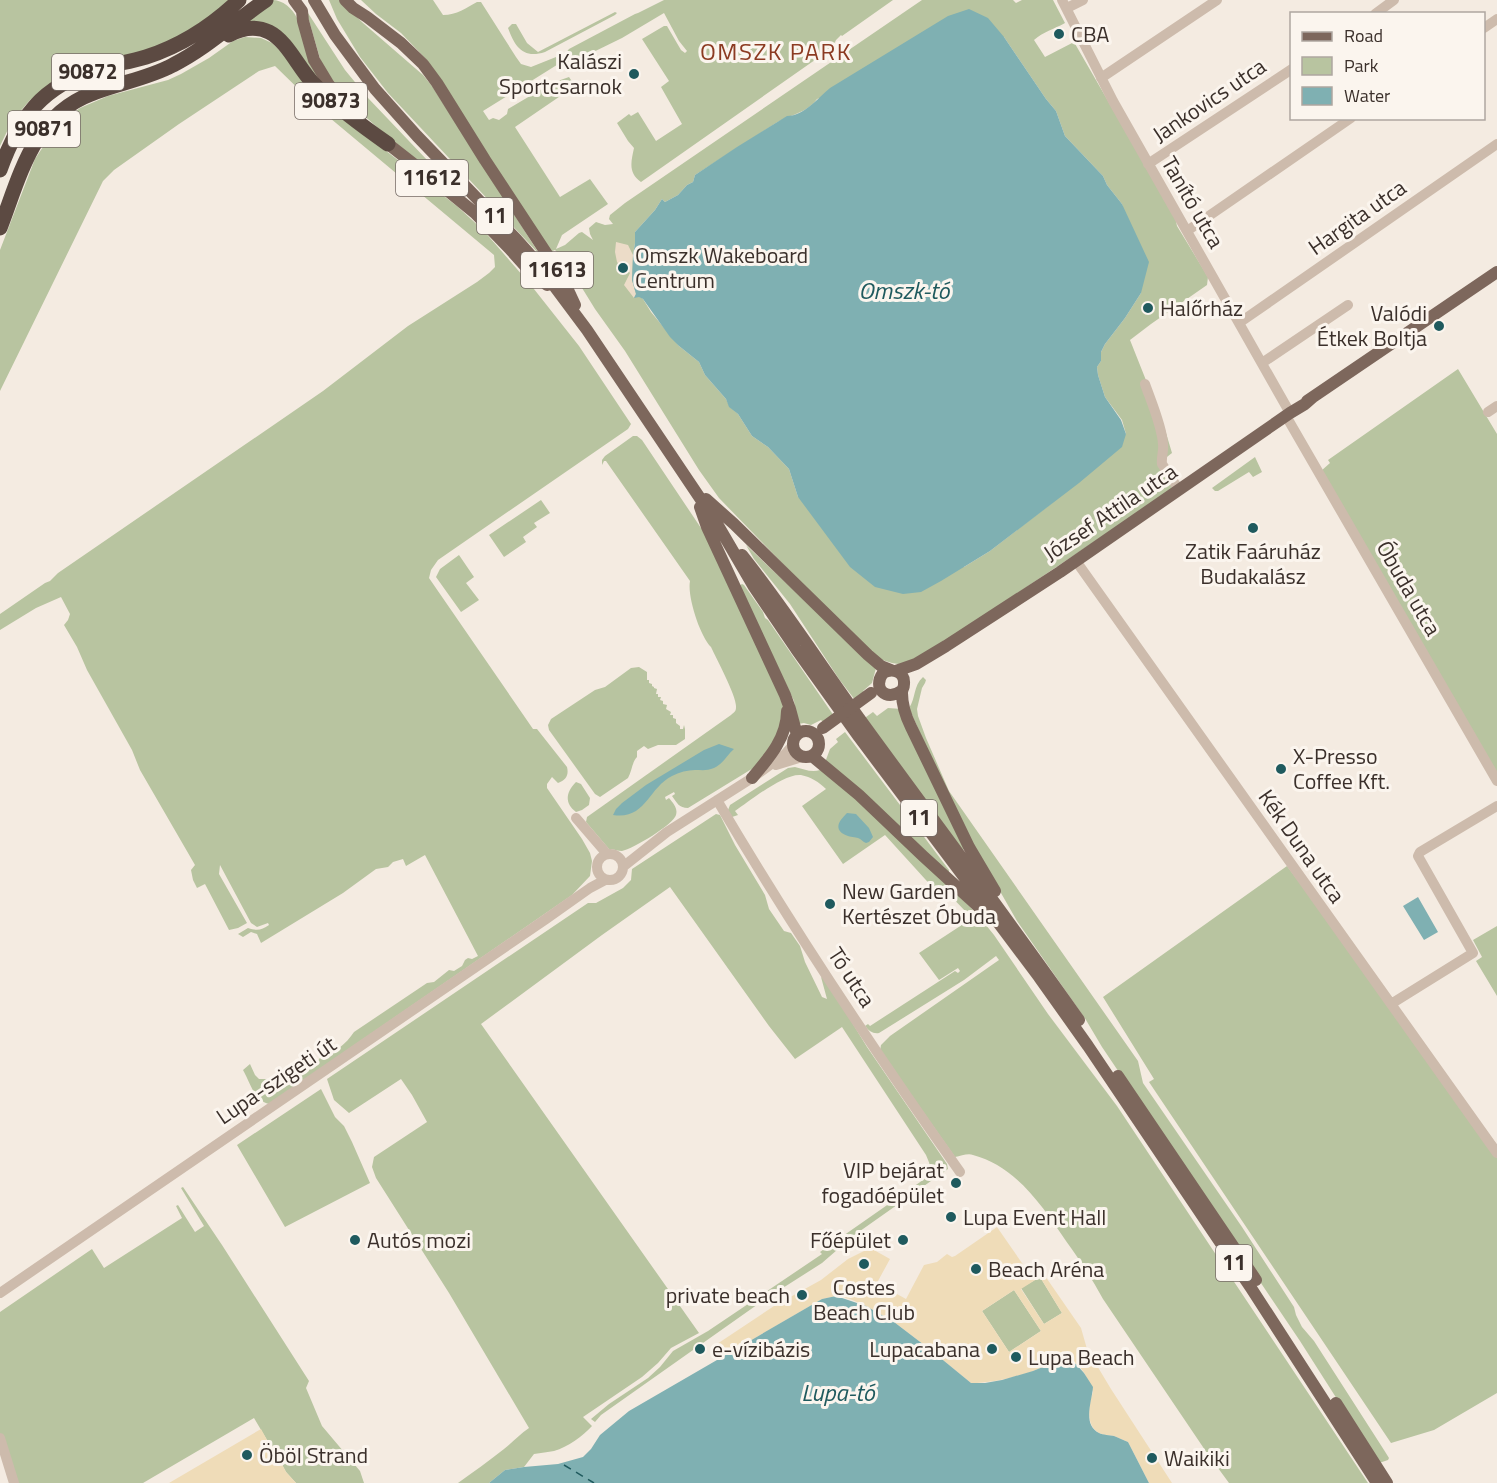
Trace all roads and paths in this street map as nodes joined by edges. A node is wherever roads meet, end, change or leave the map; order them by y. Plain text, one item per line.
1 (238, 0) edge
2 (283, 0) edge
3 (294, 0) edge
4 (314, 0) edge
5 (345, 0) edge
6 (350, 0) edge
7 (355, 0) edge
8 (1083, 0) edge
9 (1217, 0) edge
10 (1394, 0) edge
11 (261, 2) edge
12 (1064, 4) edge
13 (1378, 12) edge
14 (367, 17) junction
15 (303, 21) junction
16 (207, 45) junction
17 (1290, 70) edge
18 (1101, 78) junction
19 (1348, 120) edge
20 (388, 144) junction
21 (1497, 144) edge
22 (1148, 164) junction
23 (0, 170) edge
24 (0, 228) edge
25 (1186, 231) junction
26 (1497, 272) edge
27 (566, 302) junction
28 (1348, 305) dead end
29 (1239, 323) junction
30 (586, 330) junction
31 (1262, 363) junction
32 (1145, 384) dead end
33 (1291, 413) junction
34 (694, 489) junction
35 (1179, 490) junction
36 (1076, 561) junction
37 (945, 646) junction
38 (893, 670) junction
39 (903, 688) junction
40 (878, 693) junction
41 (784, 694) junction
42 (821, 734) junction
43 (795, 740) junction
44 (807, 756) junction
45 (752, 778) junction
46 (1497, 781) edge
47 (717, 800) junction
48 (1497, 806) edge
49 (576, 818) dead end
50 (584, 828) junction
51 (667, 832) junction
52 (611, 854) junction
53 (597, 865) junction
54 (624, 866) junction
55 (605, 880) junction
56 (573, 900) junction
57 (1005, 924) junction
58 (1391, 1005) junction
59 (1497, 1154) edge
60 (960, 1172) dead end
61 (0, 1293) edge
62 (0, 1438) edge
63 (14, 1483) edge
64 (1377, 1483) edge
65 (1387, 1483) edge

1 - 23 highway, 90872
2 - 15 main road, 11612
3 - 15 main road, 11612
4 - 27 main road, 11
5 - 14 main road, 11613
6 - 14 main road, 11613
7 - 14 main road, 11613
8 - 12 street, Tanító utca
9 - 18 street
10 - 13 street
11 - 16 highway, 90871
12 - 18 street, Tanító utca
14 - 30 main road, 11613
15 - 20 main road, 11612
16 - 20 highway, 90873
16 - 24 highway, 90871
17 - 22 street, Jankovics utca
18 - 22 street, Tanító utca
19 - 25 street
20 - 27 main road, 11612
21 - 29 street, Hargita utca
22 - 25 street, Tanító utca
25 - 29 street, Tanító utca
26 - 33 main road, József Attila utca
27 - 30 main road, 11
28 - 31 street
29 - 31 street, Tanító utca
30 - 34 main road, 11
31 - 33 street, Tanító utca
32 - 35 street
33 - 35 main road, József Attila utca
33 - 46 street, Óbuda utca
34 - 38 main road
34 - 41 main road
34 - 57 main road, 11
35 - 36 main road, József Attila utca
36 - 37 main road, József Attila utca
36 - 58 street, Kék Duna utca
37 - 38 main road, József Attila utca
37 - 39 main road, József Attila utca
38 - 39 main road
38 - 40 main road
39 - 40 main road
39 - 57 main road
40 - 42 main road, bridge
41 - 43 main road
41 - 45 main road
42 - 43 main road
42 - 44 main road
43 - 44 main road
43 - 45 street, Lupa-szigeti út
44 - 45 street, Lupa-szigeti út
44 - 57 main road
45 - 47 street, Lupa-szigeti út
47 - 51 street, Lupa-szigeti út
47 - 60 street, Tó utca
48 - 58 street
49 - 50 street
50 - 52 street
50 - 53 street
51 - 52 street, Lupa-szigeti út
51 - 54 street, Lupa-szigeti út
52 - 53 street, Lupa-szigeti út
52 - 54 street
53 - 55 street
53 - 56 street, Lupa-szigeti út
54 - 55 street, Lupa-szigeti út
55 - 56 street, Lupa-szigeti út
56 - 61 street, Lupa-szigeti út
57 - 64 main road, 11
57 - 65 main road, 11
58 - 59 street, Kék Duna utca
62 - 63 street

